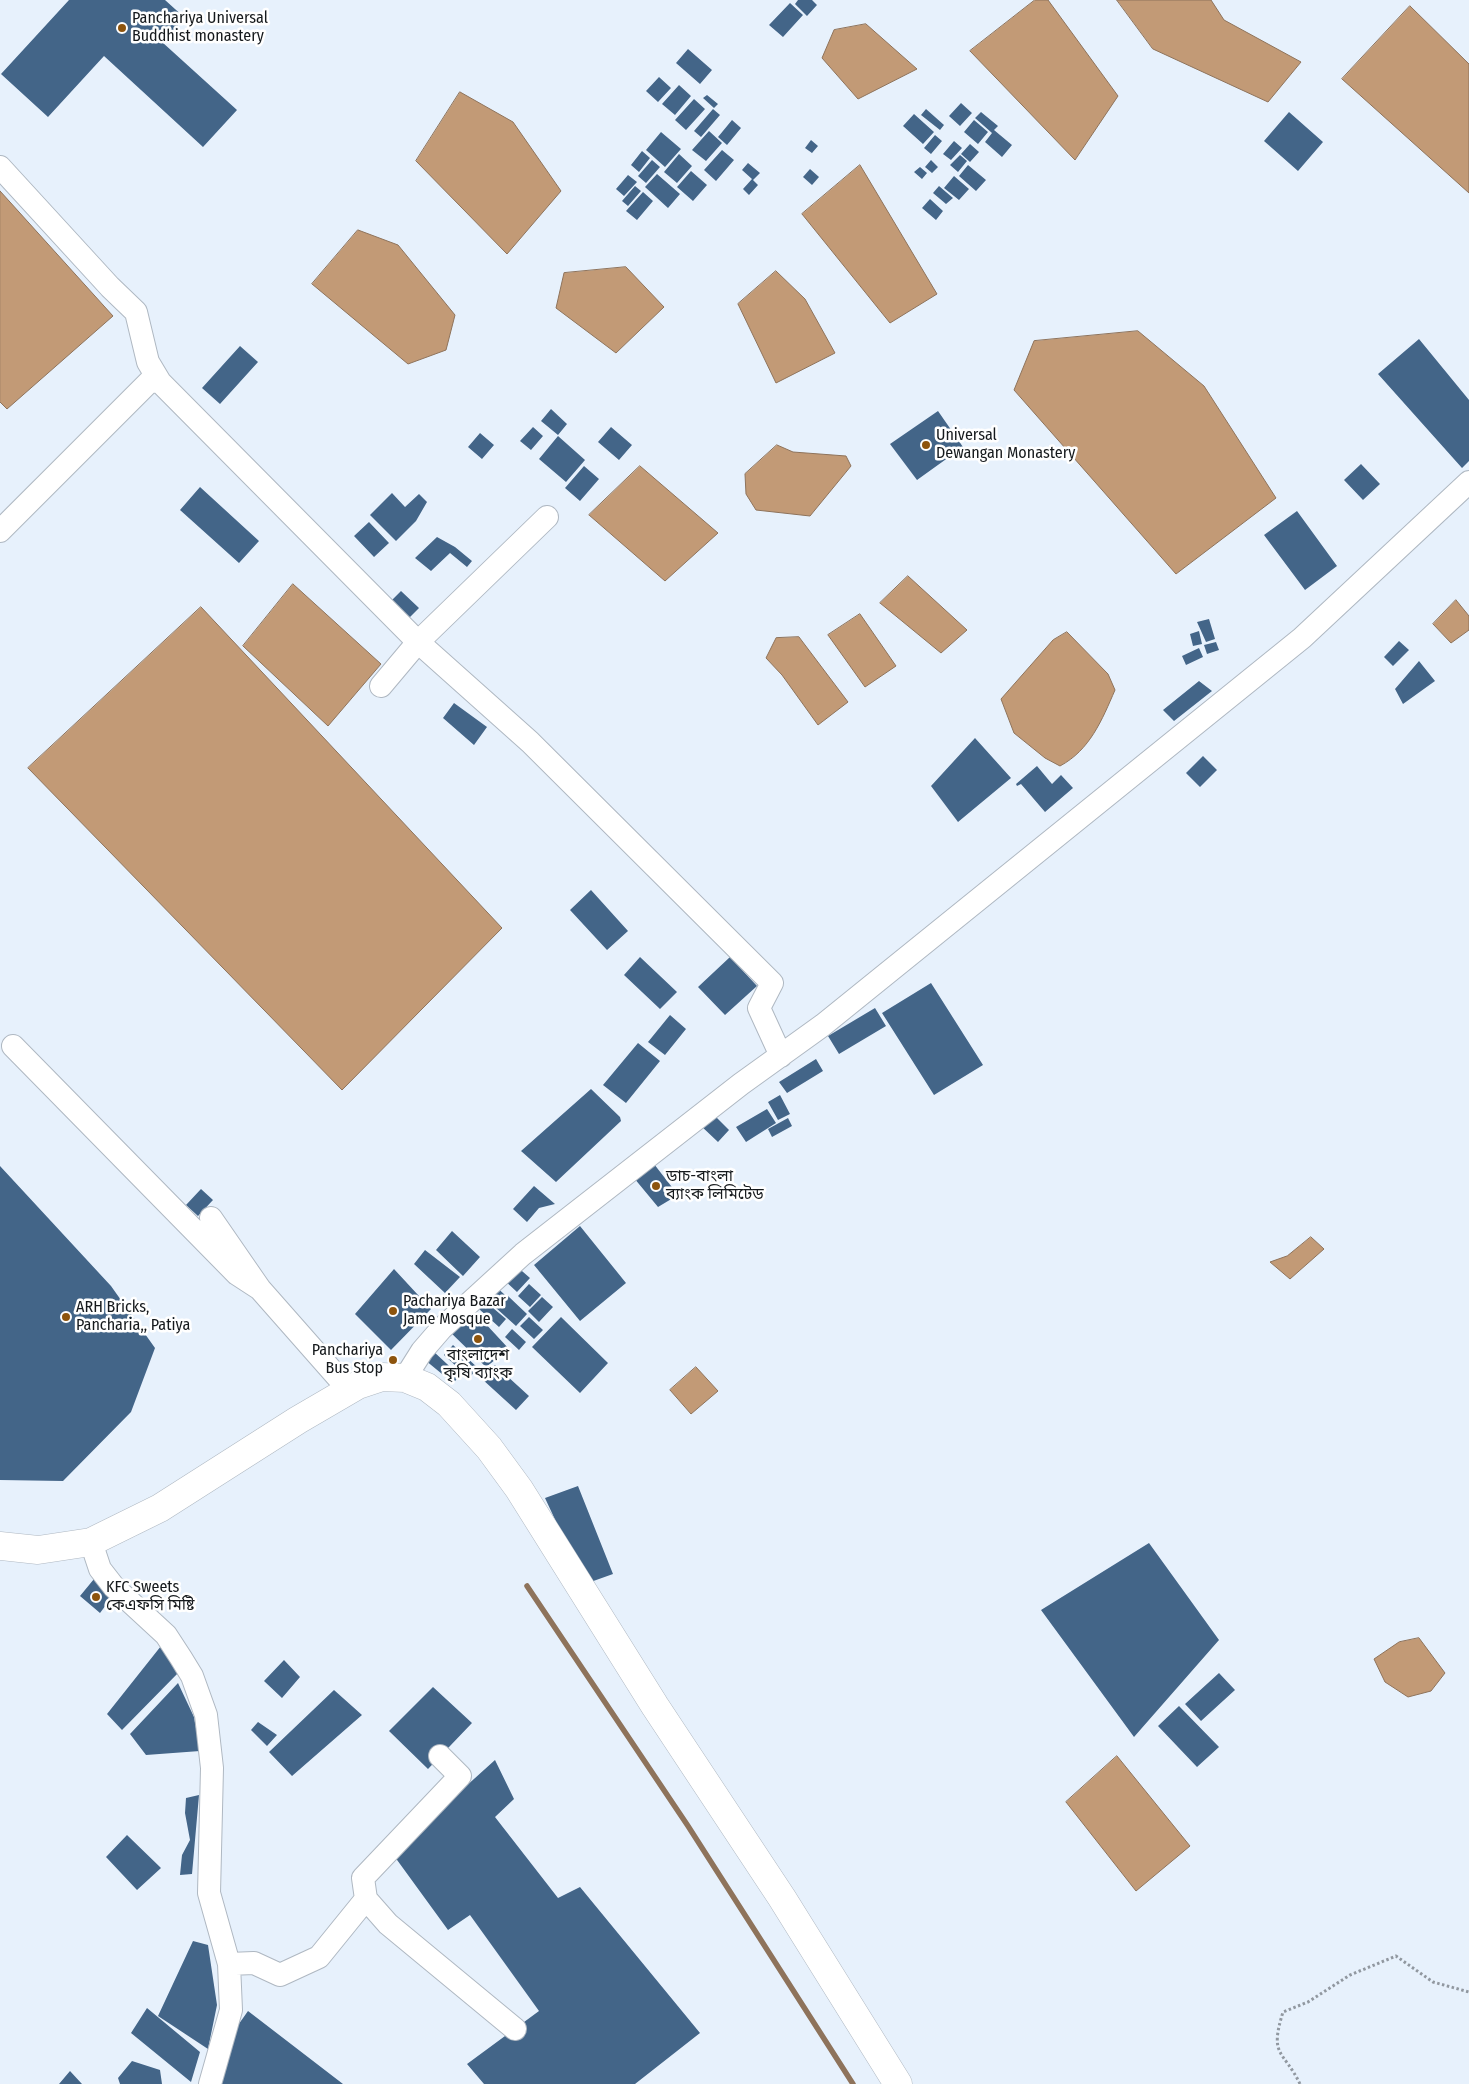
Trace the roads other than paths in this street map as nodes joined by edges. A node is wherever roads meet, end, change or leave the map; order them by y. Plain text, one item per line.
1 (0, 167) edge
2 (160, 382) junction
3 (1469, 482) edge
4 (547, 517) dead end
5 (0, 531) edge
6 (418, 642) junction
7 (382, 686) dead end
8 (13, 1046) dead end
9 (781, 1056) junction
10 (211, 1218) dead end
11 (260, 1290) junction
12 (405, 1378) junction
13 (349, 1390) junction
14 (90, 1542) junction
15 (0, 1546) edge
16 (440, 1756) dead end
17 (366, 1899) junction
18 (228, 1964) junction
19 (515, 2029) dead end
20 (210, 2084) edge
21 (898, 2084) edge

1 - 2 street
2 - 5 street
2 - 6 street
3 - 9 street
4 - 6 street
6 - 7 street
6 - 9 street
8 - 11 street
9 - 12 street
10 - 11 street
11 - 13 street
12 - 13 highway
12 - 21 highway
13 - 14 highway
14 - 15 highway
14 - 18 street
16 - 17 street
17 - 18 street
17 - 19 street
18 - 20 street

